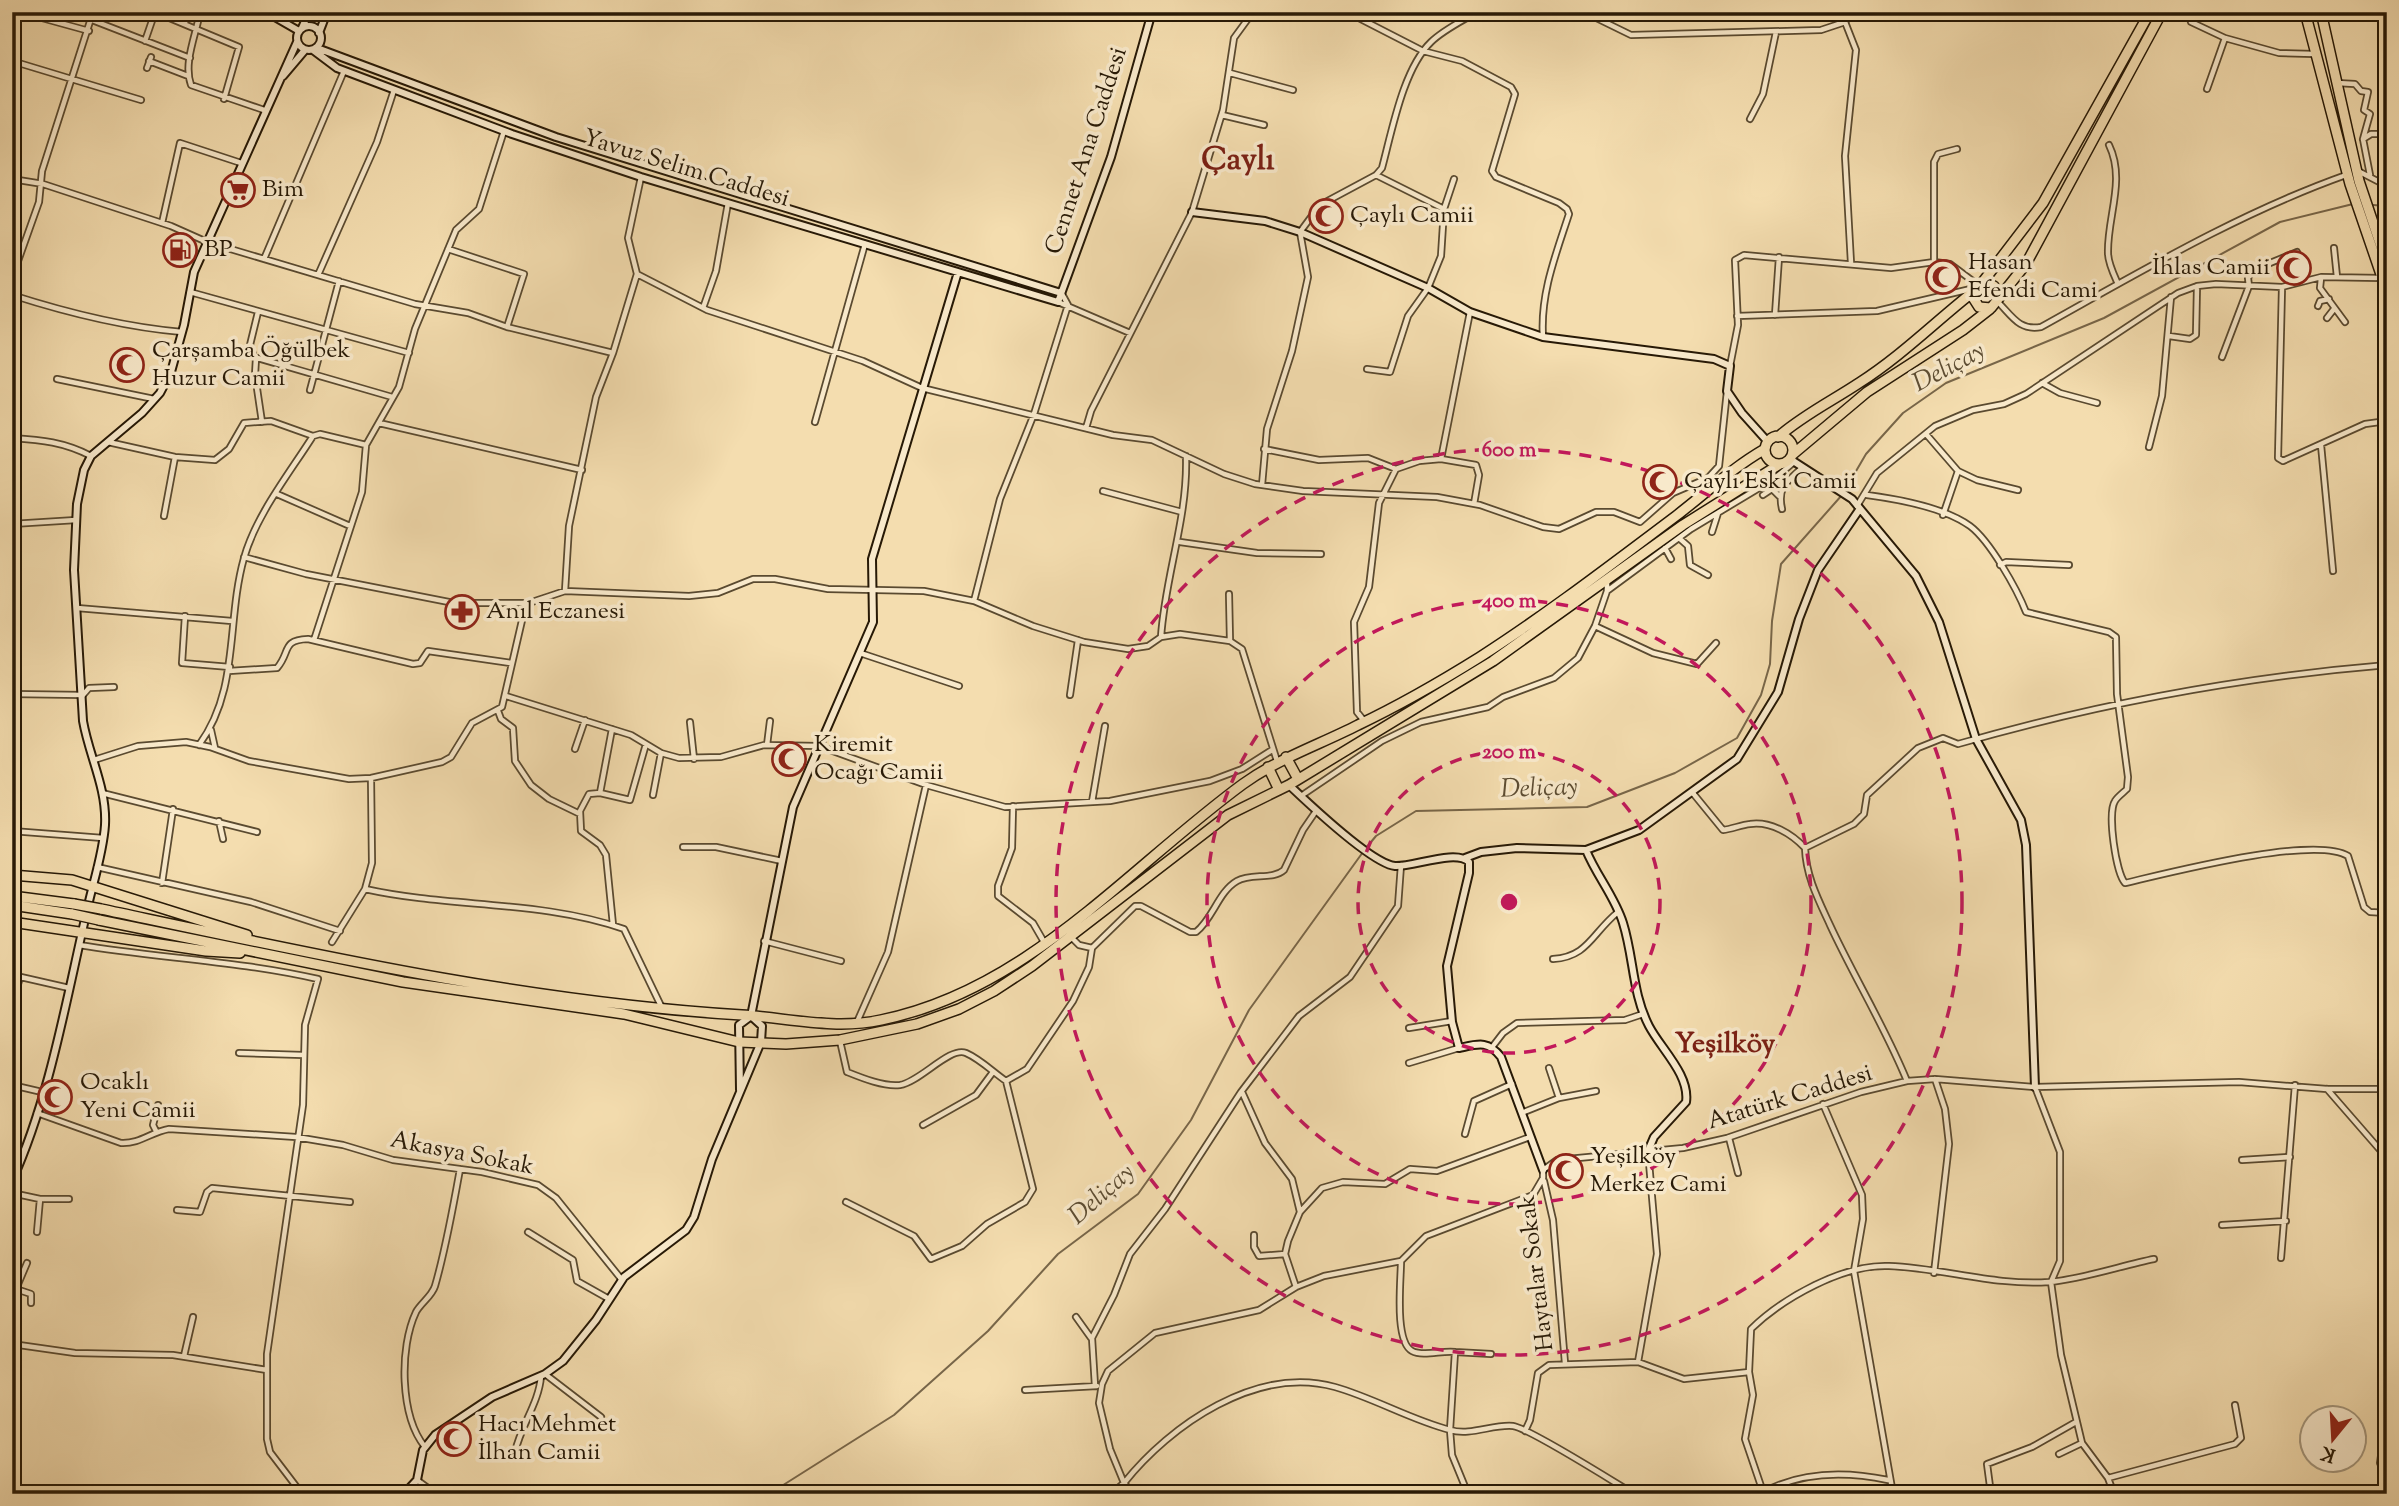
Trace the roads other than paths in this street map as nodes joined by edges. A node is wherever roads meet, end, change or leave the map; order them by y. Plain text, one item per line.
1 (20, 12) edge
2 (93, 12) edge
3 (155, 12) edge
4 (187, 12) edge
5 (200, 12) edge
6 (266, 12) edge
7 (309, 12) edge
8 (327, 12) edge
9 (1152, 12) edge
10 (1253, 12) edge
11 (1347, 12) edge
12 (1477, 12) edge
13 (1584, 12) edge
14 (1853, 12) edge
15 (2150, 12) edge
16 (2162, 12) edge
17 (2188, 12) edge
18 (2305, 12) edge
19 (2320, 12) edge
20 (92, 20) junction
21 (1845, 22) junction
22 (185, 23) junction
23 (197, 28) junction
24 (301, 29) junction
25 (89, 31) junction
26 (1776, 32) junction
27 (319, 33) junction
28 (2225, 38) junction
29 (145, 41) junction
30 (297, 42) junction
31 (312, 49) junction
32 (1423, 51) junction
33 (2315, 54) junction
34 (190, 58) junction
35 (12, 61) edge
36 (149, 62) dead end
37 (344, 71) junction
38 (1230, 73) junction
39 (188, 76) junction
40 (282, 77) junction
41 (73, 80) junction
42 (2336, 83) junction
43 (2207, 89) dead end
44 (394, 90) junction
45 (1293, 90) dead end
46 (223, 99) junction
47 (141, 100) dead end
48 (264, 110) junction
49 (1222, 116) junction
50 (1751, 119) dead end
51 (1264, 125) dead end
52 (504, 131) junction
53 (2387, 134) edge
54 (2363, 139) junction
55 (2109, 145) dead end
56 (1957, 149) dead end
57 (241, 163) junction
58 (644, 164) junction
59 (1376, 174) junction
60 (2370, 176) junction
61 (641, 177) junction
62 (2353, 178) junction
63 (12, 179) edge
64 (1454, 179) dead end
65 (43, 184) junction
66 (2387, 186) edge
67 (728, 203) junction
68 (1444, 208) junction
69 (1192, 212) junction
70 (162, 223) junction
71 (2369, 230) junction
72 (1300, 232) junction
73 (207, 242) junction
74 (865, 244) junction
75 (2334, 248) dead end
76 (448, 249) junction
77 (2297, 252) dead end
78 (1779, 257) junction
79 (264, 259) junction
80 (1934, 262) junction
81 (1851, 263) junction
82 (2387, 264) edge
83 (958, 272) junction
84 (637, 274) junction
85 (318, 275) junction
86 (2321, 277) junction
87 (2337, 277) junction
88 (12, 278) edge
89 (2382, 279) junction
90 (339, 281) junction
91 (2118, 284) junction
92 (2197, 286) junction
93 (2249, 286) junction
94 (1977, 287) junction
95 (2282, 287) junction
96 (1428, 288) junction
97 (189, 292) junction
98 (2387, 292) edge
99 (1061, 293) junction
100 (12, 295) edge
101 (2171, 297) junction
102 (2329, 298) junction
103 (1058, 302) junction
104 (1995, 302) junction
105 (425, 304) junction
106 (1068, 305) junction
107 (2318, 306) dead end
108 (703, 308) junction
109 (2334, 309) junction
110 (258, 312) junction
111 (1470, 312) junction
112 (1775, 315) junction
113 (1737, 316) junction
114 (2327, 318) dead end
115 (2345, 322) dead end
116 (507, 327) junction
117 (325, 330) junction
118 (183, 332) junction
119 (1130, 333) junction
120 (2169, 336) junction
121 (1542, 337) junction
122 (834, 352) junction
123 (409, 353) junction
124 (613, 354) junction
125 (256, 358) junction
126 (2221, 358) dead end
127 (1730, 366) junction
128 (1367, 369) dead end
129 (314, 372) junction
130 (57, 379) dead end
131 (2042, 383) junction
132 (922, 388) junction
133 (310, 390) dead end
134 (1727, 391) junction
135 (392, 397) junction
136 (154, 399) junction
137 (2097, 403) dead end
138 (1034, 414) junction
139 (2387, 421) edge
140 (262, 422) junction
141 (815, 422) dead end
142 (378, 423) junction
143 (1086, 428) junction
144 (1926, 434) junction
145 (313, 436) junction
146 (1778, 437) junction
147 (12, 438) edge
148 (107, 441) junction
149 (2321, 444) junction
150 (366, 445) junction
151 (1766, 446) junction
152 (2149, 447) dead end
153 (1264, 449) junction
154 (91, 456) junction
155 (1186, 456) junction
156 (175, 457) junction
157 (1441, 459) junction
158 (1792, 459) junction
159 (1780, 464) junction
160 (1802, 468) junction
161 (1396, 469) junction
162 (582, 470) junction
163 (1958, 471) junction
164 (1774, 479) junction
165 (1262, 485) junction
166 (1772, 489) junction
167 (2018, 490) dead end
168 (1103, 491) dead end
169 (277, 494) junction
170 (1384, 494) junction
171 (1763, 495) dead end
172 (1867, 495) junction
173 (1779, 496) junction
174 (1474, 504) junction
175 (1858, 508) junction
176 (1782, 509) dead end
177 (1182, 512) junction
178 (1718, 513) junction
179 (1943, 515) junction
180 (164, 516) dead end
181 (76, 520) junction
182 (12, 524) edge
183 (1722, 524) dead end
184 (350, 526) junction
185 (1712, 532) dead end
186 (1679, 538) junction
187 (1180, 542) junction
188 (1665, 548) junction
189 (1321, 554) dead end
190 (244, 557) junction
191 (1671, 559) dead end
192 (2000, 565) junction
193 (2069, 565) dead end
194 (2333, 571) dead end
195 (1708, 575) dead end
196 (332, 578) junction
197 (1607, 586) junction
198 (871, 588) junction
199 (565, 591) junction
200 (1229, 594) dead end
201 (974, 601) junction
202 (526, 603) junction
203 (77, 608) junction
204 (185, 616) junction
205 (232, 621) junction
206 (1595, 626) junction
207 (1161, 637) junction
208 (314, 640) junction
209 (1077, 640) junction
210 (1230, 640) junction
211 (1716, 643) dead end
212 (859, 652) junction
213 (511, 663) junction
214 (2387, 665) edge
215 (230, 669) junction
216 (959, 686) dead end
217 (114, 687) dead end
218 (12, 694) edge
219 (82, 695) junction
220 (1070, 695) dead end
221 (506, 696) junction
222 (2119, 706) junction
223 (498, 712) junction
224 (584, 720) junction
225 (770, 721) dead end
226 (690, 722) dead end
227 (1365, 722) junction
228 (1105, 726) dead end
229 (612, 729) junction
230 (211, 730) junction
231 (1976, 738) junction
232 (646, 744) junction
233 (200, 745) junction
234 (767, 745) junction
235 (819, 746) junction
236 (215, 749) junction
237 (575, 749) dead end
238 (1272, 750) junction
239 (661, 753) junction
240 (694, 759) junction
241 (93, 760) junction
242 (1277, 762) junction
243 (371, 778) junction
244 (1298, 779) junction
245 (926, 785) junction
246 (1284, 787) junction
247 (1692, 792) junction
248 (102, 793) junction
249 (600, 793) junction
250 (653, 794) dead end
251 (1301, 796) junction
252 (1092, 802) junction
253 (1013, 806) junction
254 (173, 809) junction
255 (1316, 811) junction
256 (580, 814) junction
257 (219, 821) junction
258 (12, 831) edge
259 (257, 832) dead end
260 (103, 838) junction
261 (223, 839) dead end
262 (683, 847) dead end
263 (1805, 848) junction
264 (1586, 850) junction
265 (1465, 858) junction
266 (782, 861) junction
267 (1401, 865) junction
268 (96, 867) junction
269 (12, 875) edge
270 (162, 883) junction
271 (92, 886) junction
272 (365, 889) junction
273 (12, 895) edge
274 (12, 905) edge
275 (1618, 912) junction
276 (2387, 913) edge
277 (12, 922) edge
278 (613, 925) junction
279 (340, 931) junction
280 (81, 935) junction
281 (1070, 936) junction
282 (764, 941) junction
283 (332, 942) dead end
284 (1045, 943) junction
285 (79, 945) junction
286 (1092, 948) junction
287 (285, 953) junction
288 (1553, 959) dead end
289 (841, 961) dead end
290 (12, 975) edge
291 (20, 977) junction
292 (69, 988) junction
293 (12, 1006) edge
294 (662, 1009) junction
295 (1643, 1014) junction
296 (751, 1016) junction
297 (1452, 1021) junction
298 (857, 1024) junction
299 (1409, 1028) dead end
300 (840, 1040) junction
301 (739, 1042) junction
302 (761, 1042) junction
303 (1493, 1046) junction
304 (1459, 1048) junction
305 (239, 1053) dead end
306 (303, 1055) junction
307 (1409, 1063) dead end
308 (1549, 1068) dead end
309 (993, 1072) junction
310 (1935, 1079) junction
311 (1006, 1081) junction
312 (1906, 1081) junction
313 (1513, 1084) junction
314 (12, 1085) edge
315 (2295, 1085) junction
316 (2035, 1087) junction
317 (2327, 1089) junction
318 (2387, 1089) edge
319 (740, 1090) junction
320 (1241, 1091) junction
321 (1596, 1091) dead end
322 (42, 1092) junction
323 (1559, 1098) junction
324 (1823, 1104) junction
325 (158, 1105) dead end
326 (1524, 1112) junction
327 (37, 1113) junction
328 (923, 1125) dead end
329 (156, 1131) junction
330 (1465, 1133) dead end
331 (296, 1137) junction
332 (1531, 1137) junction
333 (1729, 1138) junction
334 (1648, 1151) junction
335 (2290, 1157) junction
336 (2387, 1158) edge
337 (2242, 1160) dead end
338 (460, 1169) junction
339 (1543, 1170) junction
340 (1738, 1173) dead end
341 (1543, 1178) junction
342 (12, 1181) edge
343 (12, 1193) edge
344 (289, 1196) junction
345 (40, 1199) junction
346 (69, 1199) dead end
347 (350, 1202) dead end
348 (846, 1202) dead end
349 (177, 1210) dead end
350 (1300, 1212) junction
351 (2286, 1221) junction
352 (2222, 1225) dead end
353 (37, 1232) dead end
354 (528, 1232) dead end
355 (1254, 1235) dead end
356 (1286, 1254) junction
357 (2281, 1258) dead end
358 (2154, 1259) dead end
359 (1401, 1261) junction
360 (27, 1263) dead end
361 (1854, 1271) junction
362 (1934, 1273) junction
363 (622, 1280) junction
364 (2051, 1282) junction
365 (1296, 1287) junction
366 (14, 1289) edge
367 (609, 1299) junction
368 (30, 1303) dead end
369 (192, 1317) dead end
370 (1076, 1317) dead end
371 (1092, 1338) junction
372 (12, 1343) edge
373 (1455, 1352) junction
374 (1491, 1354) dead end
375 (184, 1356) junction
376 (1638, 1362) junction
377 (1565, 1363) junction
378 (267, 1370) junction
379 (1749, 1372) junction
380 (543, 1375) junction
381 (1098, 1386) junction
382 (1025, 1390) dead end
383 (2235, 1405) dead end
384 (2387, 1414) edge
385 (601, 1418) dead end
386 (2076, 1422) junction
387 (1450, 1430) junction
388 (1525, 1431) junction
389 (2082, 1443) junction
390 (425, 1448) junction
391 (515, 1452) dead end
392 (2059, 1454) dead end
393 (2387, 1474) edge
394 (2108, 1479) junction
395 (417, 1480) junction
396 (1889, 1480) junction
397 (1124, 1483) junction
398 (1762, 1493) edge
399 (302, 1494) edge
400 (404, 1494) edge
401 (436, 1494) edge
402 (1111, 1494) edge
403 (1133, 1494) edge
404 (1468, 1494) edge
405 (1634, 1494) edge
406 (1893, 1494) edge
407 (1991, 1494) edge
408 (2114, 1494) edge

1 - 25 street
2 - 20 street
3 - 22 street
3 - 29 street
4 - 22 street
5 - 23 street
6 - 24 street
7 - 24 street
8 - 27 street
9 - 99 street, Cennet Ana Caddesi
10 - 38 street
11 - 32 street
12 - 32 street
13 - 26 street
14 - 21 street
15 - 94 highway
16 - 104 highway
17 - 28 street
18 - 33 highway
19 - 42 highway
20 - 25 street
20 - 29 street
21 - 26 street
21 - 81 street
22 - 23 street
23 - 34 street
23 - 46 street
24 - 27 street
24 - 30 street
25 - 41 street
26 - 50 street
27 - 31 street
28 - 33 street
28 - 43 street
29 - 34 street
30 - 31 street
30 - 40 street
31 - 37 street, Yavuz Selim Caddesi
31 - 40 street
31 - 58 street, Yavuz Selim Caddesi
32 - 59 street
32 - 121 street
33 - 62 highway
34 - 39 street
35 - 41 street
36 - 39 street
37 - 44 street, Yavuz Selim Caddesi
37 - 79 street
38 - 45 street
38 - 49 street
39 - 46 street
40 - 48 street
41 - 47 street
41 - 65 street
42 - 54 street
42 - 62 highway
44 - 52 street, Yavuz Selim Caddesi
44 - 85 street
46 - 48 street
48 - 57 street
49 - 51 street
49 - 69 street
52 - 61 street, Yavuz Selim Caddesi
52 - 76 street
53 - 54 street
54 - 60 street
55 - 91 street
56 - 80 street
57 - 70 street
57 - 73 street
58 - 61 street
58 - 99 street, Yavuz Selim Caddesi
59 - 68 street
59 - 72 street
60 - 62 street
60 - 66 street
61 - 67 street, Yavuz Selim Caddesi
61 - 84 street
62 - 71 highway
62 - 91 street
63 - 65 street
64 - 68 street
65 - 70 street
65 - 88 street
67 - 74 street, Yavuz Selim Caddesi
67 - 108 street
68 - 96 street
69 - 72 street
69 - 119 street
70 - 73 street
71 - 82 highway
71 - 89 highway
72 - 96 street
72 - 153 street
73 - 79 street
73 - 97 street
74 - 83 street, Yavuz Selim Caddesi
74 - 122 street
75 - 87 street
76 - 105 street
76 - 116 street
77 - 93 street
78 - 81 street
78 - 112 street
78 - 113 street
79 - 85 street
80 - 81 street
80 - 94 street
83 - 103 street, Yavuz Selim Caddesi
83 - 132 street
84 - 108 street
84 - 124 street
85 - 90 street
86 - 87 street
86 - 95 street
86 - 102 street
87 - 89 street
89 - 98 highway
90 - 105 street
90 - 117 street
91 - 104 street
92 - 93 street
92 - 101 street
92 - 120 street
93 - 95 street
93 - 126 street
94 - 104 highway
94 - 104 highway
94 - 112 street
94 - 146 highway
95 - 149 street
96 - 111 street
96 - 128 street
97 - 110 street
97 - 118 street
99 - 103 street, Cennet Ana Caddesi
99 - 106 street
100 - 118 street
101 - 120 street
101 - 131 street
102 - 107 street
102 - 109 street
103 - 106 street
104 - 158 highway
105 - 116 street
105 - 123 street
106 - 119 street
106 - 138 street
108 - 122 street
109 - 114 street
109 - 115 street
110 - 117 street
110 - 125 street
111 - 121 street
111 - 157 street
112 - 113 street
113 - 127 street
116 - 124 street
117 - 123 street
117 - 129 street
118 - 136 street
119 - 143 street
120 - 152 street
121 - 127 street
122 - 132 street
122 - 141 street
123 - 135 street
124 - 162 street
125 - 129 street
125 - 140 street
127 - 134 street
129 - 133 street
129 - 135 street
130 - 136 street
131 - 137 street
131 - 144 street
132 - 138 street
132 - 198 street
134 - 151 street
134 - 174 street
135 - 142 street
136 - 148 street
138 - 143 street
138 - 201 street
139 - 149 street
140 - 145 street
140 - 156 street
142 - 150 street
142 - 162 street
143 - 155 street
144 - 163 street
144 - 172 street
145 - 150 street
145 - 169 street
146 - 151 highway
146 - 158 highway
147 - 154 street
148 - 154 street
148 - 156 street
149 - 194 street
150 - 184 street
151 - 159 highway
151 - 227 highway
153 - 161 street
153 - 165 street
154 - 181 street
155 - 165 street
155 - 177 street
156 - 180 street
157 - 161 street
157 - 174 street
158 - 159 highway
158 - 160 street
158 - 164 street
159 - 197 highway
160 - 173 street
160 - 175 street
161 - 170 street
162 - 199 street
163 - 167 street
163 - 179 street
164 - 166 street
164 - 178 street
165 - 170 street
166 - 171 street
166 - 173 street
168 - 177 street
169 - 184 street
169 - 190 street
170 - 174 street
170 - 227 street
172 - 175 street
172 - 179 street
173 - 176 street
175 - 231 street
175 - 247 street
177 - 187 street
178 - 183 street
178 - 185 street
178 - 186 street
179 - 192 street
181 - 182 street
181 - 203 street
184 - 196 street
186 - 188 street
186 - 195 street
187 - 189 street
187 - 207 street
188 - 191 street
188 - 197 street
190 - 196 street
190 - 205 street
192 - 193 street
192 - 222 street
196 - 202 street
196 - 208 street
197 - 206 street
197 - 244 highway
198 - 199 street
198 - 201 street
198 - 212 street
199 - 202 street
200 - 210 street
201 - 209 street
202 - 213 street
203 - 204 street
203 - 219 street
204 - 205 street
204 - 215 street
205 - 215 street
206 - 211 street
206 - 251 street
207 - 209 street
207 - 210 street
208 - 213 street
208 - 215 street
209 - 220 street
210 - 238 street
212 - 216 street
212 - 235 street
213 - 221 street
214 - 222 street
215 - 230 street
217 - 219 street
218 - 219 street
219 - 241 street
221 - 223 street
221 - 224 street
222 - 231 street
222 - 276 street
223 - 243 street
223 - 256 street
224 - 229 street
224 - 237 street
225 - 234 street
226 - 240 street
227 - 242 highway
228 - 252 street
229 - 232 street
229 - 249 street
230 - 233 street
230 - 236 street
231 - 263 street
231 - 316 street
232 - 239 street
232 - 249 street
233 - 236 street
233 - 241 street
234 - 235 street
234 - 240 street
235 - 245 street
235 - 266 street
236 - 243 street
238 - 242 street
238 - 252 street
239 - 240 street
239 - 250 street
241 - 248 street
242 - 244 highway
242 - 246 highway
242 - 284 highway
243 - 272 street
244 - 246 highway
245 - 253 street
245 - 298 street
246 - 251 street
246 - 281 highway
247 - 263 street
247 - 264 street
248 - 254 street
248 - 260 street
249 - 256 street
251 - 255 street
252 - 253 street
253 - 284 street
254 - 257 street
254 - 270 street
255 - 267 street
255 - 286 street
256 - 278 street
257 - 259 street
257 - 261 street
258 - 260 street
260 - 268 street
262 - 266 street
263 - 312 street
264 - 265 street
264 - 275 street
265 - 267 street
265 - 297 street
266 - 282 street
267 - 320 street
268 - 270 street
268 - 271 street
269 - 271 highway
270 - 279 street
271 - 280 street
271 - 287 highway
272 - 278 street
272 - 279 street
273 - 287 highway, bridge
274 - 287 highway, bridge
275 - 288 street
275 - 295 street
277 - 280 highway
278 - 294 street
279 - 283 street
280 - 285 street
280 - 287 highway
281 - 286 street
281 - 300 highway
282 - 289 street
282 - 296 street
284 - 298 highway
285 - 292 street
285 - 306 street
286 - 311 street
287 - 294 highway
287 - 301 highway
290 - 291 street
291 - 292 street
291 - 293 street
292 - 322 street
294 - 296 highway
295 - 303 street
295 - 334 street
296 - 298 highway
296 - 301 street
296 - 302 street
297 - 299 street
297 - 304 street
300 - 302 highway
300 - 309 street
301 - 302 highway
301 - 319 street
302 - 319 street
303 - 304 street
303 - 313 street
304 - 307 street
305 - 306 street
306 - 331 street
308 - 323 street
309 - 311 street
309 - 328 street
310 - 312 street, Atatürk Caddesi
310 - 316 street, Atatürk Caddesi
310 - 362 street
311 - 348 street
312 - 324 street, Atatürk Caddesi
313 - 326 street
313 - 330 street
314 - 322 street
315 - 316 street, Atatürk Caddesi
315 - 317 street, Atatürk Caddesi
315 - 335 street
316 - 364 street
317 - 318 street, Atatürk Caddesi
317 - 336 street
319 - 363 street
320 - 350 street
320 - 371 street
321 - 323 street
322 - 327 street
323 - 326 street
324 - 333 street, Atatürk Caddesi
324 - 361 street
325 - 329 street
326 - 332 street
327 - 329 street
327 - 342 street
329 - 331 street, Akasya Sokak
331 - 338 street, Akasya Sokak
331 - 344 street
332 - 339 street
332 - 350 street
333 - 334 street, Atatürk Caddesi
333 - 340 street
334 - 339 street, Atatürk Caddesi
334 - 376 street
335 - 337 street
335 - 351 street
338 - 363 street, Akasya Sokak
338 - 390 street
339 - 341 street
341 - 359 street
341 - 377 street, Haytalar Sokak
343 - 345 street
344 - 347 street
344 - 349 street
344 - 378 street
345 - 346 street
345 - 353 street
350 - 356 street
351 - 352 street
351 - 357 street
354 - 367 street
355 - 356 street
356 - 365 street
358 - 364 street
359 - 365 street
359 - 373 street
360 - 366 street
361 - 362 street
361 - 379 street
361 - 396 street
362 - 364 street
363 - 367 street
364 - 386 street
365 - 381 street
366 - 368 street
367 - 380 street
369 - 375 street
370 - 371 street
371 - 381 street
372 - 375 street
373 - 374 street
373 - 387 street
375 - 378 street
376 - 377 street
376 - 379 street
377 - 388 street
378 - 399 street
379 - 398 street
380 - 385 street
380 - 390 street
380 - 391 street
381 - 382 street
381 - 397 street
383 - 394 street
384 - 393 street
386 - 389 street
386 - 407 street
387 - 388 street
387 - 397 street
387 - 404 street
388 - 405 street
389 - 392 street
389 - 394 street
390 - 395 street
394 - 408 street
395 - 400 street
395 - 401 street
396 - 398 street
396 - 406 street
397 - 402 street
397 - 403 street

